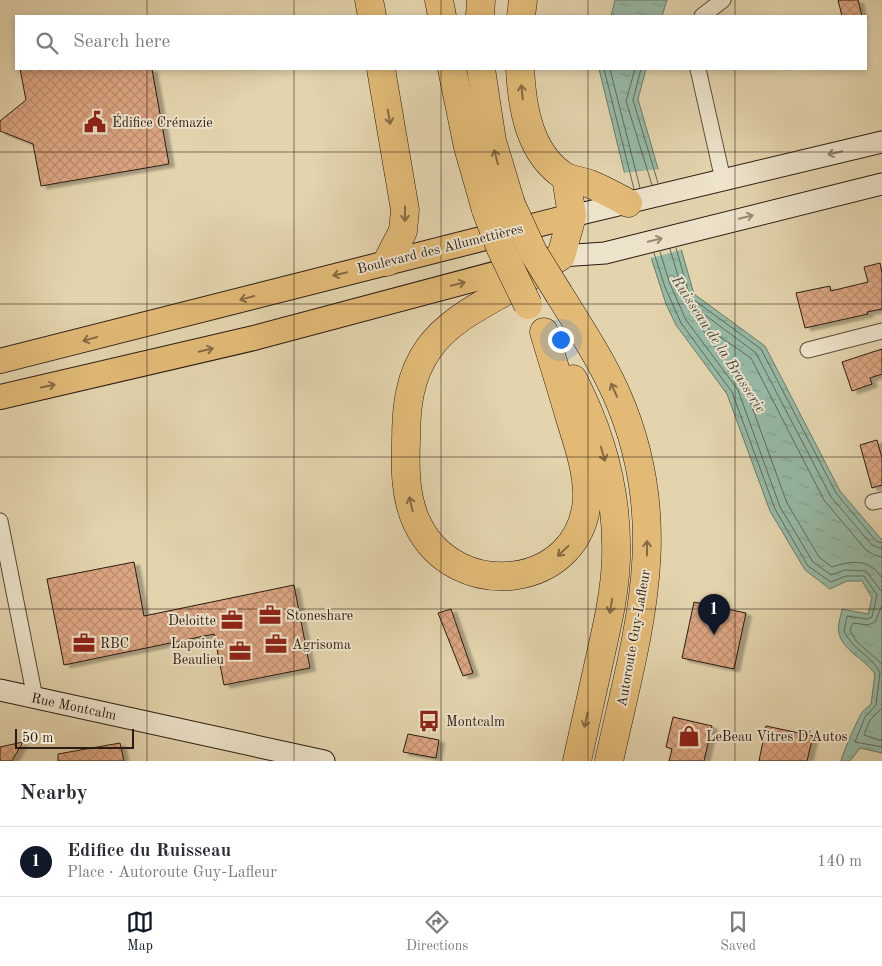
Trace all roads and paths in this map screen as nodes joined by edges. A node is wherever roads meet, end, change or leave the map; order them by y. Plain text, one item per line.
1 (370, 0) edge
2 (439, 0) edge
3 (481, 0) edge
4 (523, 0) edge
5 (723, 0) edge
6 (372, 15) edge
7 (442, 15) edge
8 (480, 15) edge
9 (521, 15) edge
10 (703, 15) edge
11 (381, 70) edge
12 (452, 70) edge
13 (481, 70) edge
14 (520, 70) edge
15 (698, 70) edge
16 (882, 142) edge
17 (566, 177) junction
18 (723, 180) junction
19 (882, 184) edge
20 (618, 201) junction
21 (498, 207) junction
22 (572, 216) junction
23 (561, 256) junction
24 (387, 262) junction
25 (882, 331) edge
26 (544, 332) junction
27 (808, 350) dead end
28 (5, 355) edge
29 (0, 397) edge
30 (0, 521) edge
31 (0, 690) edge
32 (35, 698) junction
33 (612, 757) edge
34 (324, 761) edge
35 (577, 761) edge

1 - 6 highway
2 - 7 highway
3 - 8 highway
4 - 9 highway
5 - 10 street
11 -> 24 highway
12 - 21 highway, Autoroute Guy-Lafleur
21 -> 13 highway, Autoroute Guy-Lafleur
17 -> 14 highway
15 - 18 street
16 -> 18 main road, Boulevard des Allumettières
17 - 20 highway
17 - 22 highway
18 - 20 main road, Boulevard des Allumettières
23 -> 19 main road
20 - 22 main road, Boulevard des Allumettières
21 - 26 highway, Autoroute Guy-Lafleur, bridge
33 -> 21 highway, Autoroute Guy-Lafleur, bridge
22 - 23 highway
22 - 24 main road, Boulevard des Allumettières
26 -> 23 highway
29 -> 23 main road
24 -> 28 main road, Boulevard des Allumettières
25 - 27 street
26 -> 35 highway, Autoroute Guy-Lafleur
30 - 32 street
31 - 32 main road, Rue Montcalm
32 - 34 main road, Rue Montcalm

